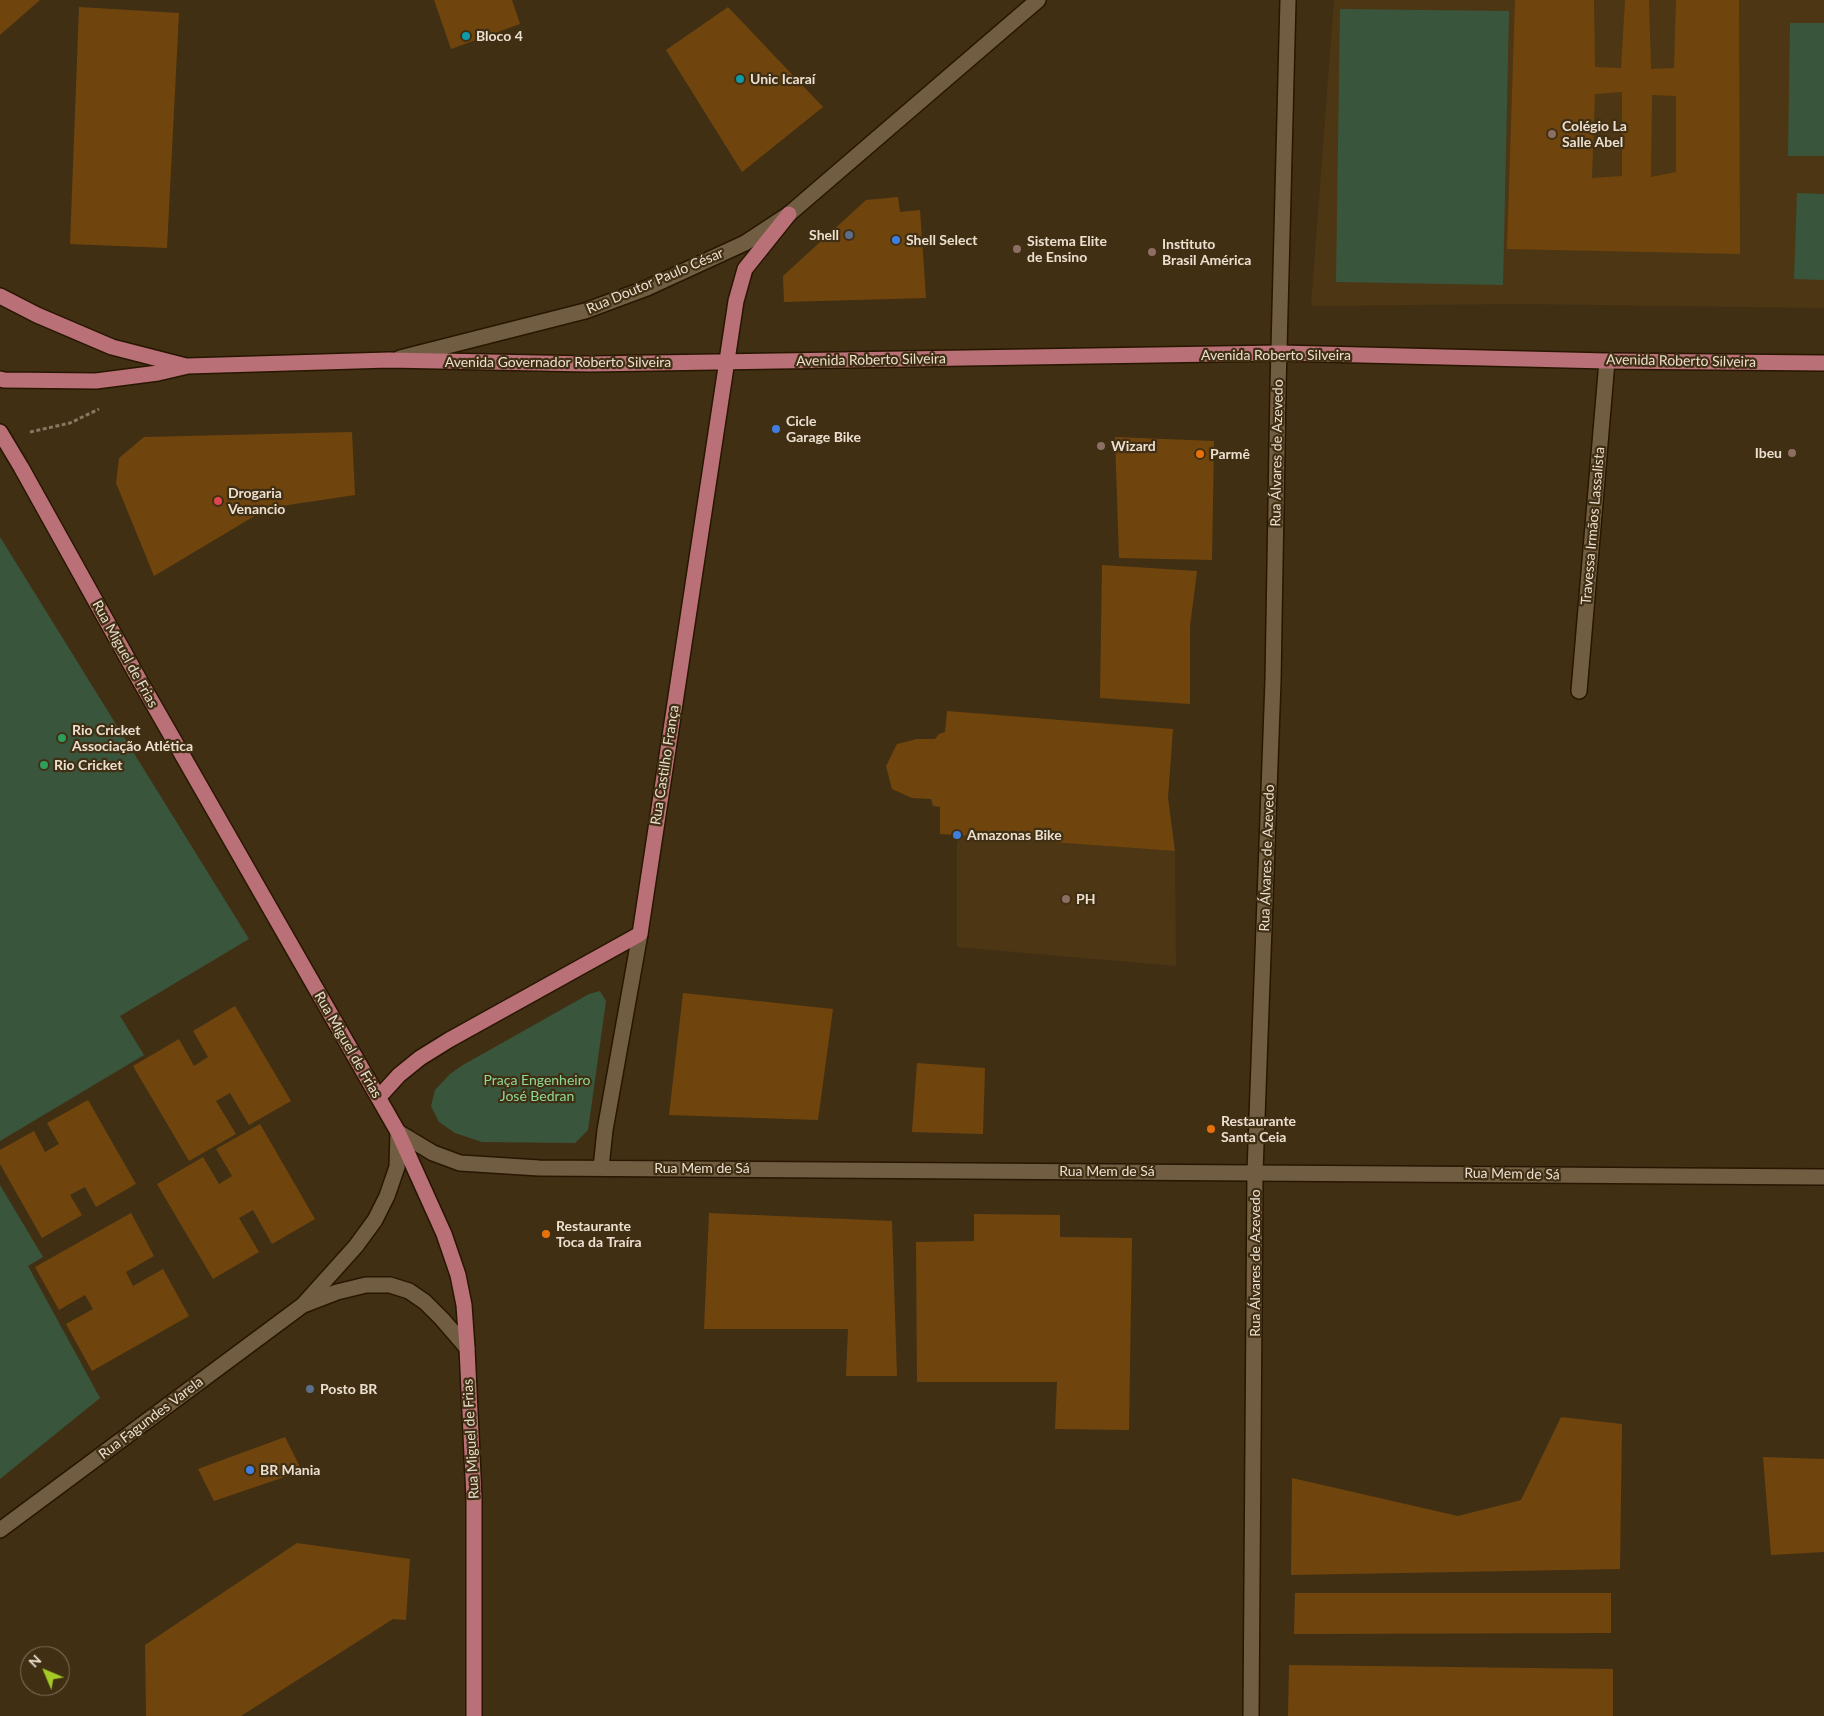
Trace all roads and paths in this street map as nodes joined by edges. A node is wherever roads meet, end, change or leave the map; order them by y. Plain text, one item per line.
1 (1038, 0) edge
2 (1288, 0) edge
3 (790, 214) junction
4 (0, 296) edge
5 (1280, 353) junction
6 (388, 360) junction
7 (1606, 361) junction
8 (727, 362) junction
9 (1824, 363) edge
10 (188, 366) junction
11 (0, 379) edge
12 (3, 435) edge
13 (1579, 691) dead end
14 (640, 934) junction
15 (379, 1097) junction
16 (398, 1132) junction
17 (601, 1168) junction
18 (1255, 1172) junction
19 (1824, 1177) edge
20 (302, 1305) junction
21 (467, 1348) junction
22 (0, 1530) edge
23 (474, 1716) edge
24 (1251, 1716) edge

1 - 3 main road, Rua Doutor Paulo César
2 - 5 main road, Rua Álvares de Azevedo
3 - 6 main road, Rua Doutor Paulo César
3 - 8 main road, Rua Castilho França
4 - 10 main road
5 - 7 main road, Avenida Roberto Silveira
5 - 8 main road, Avenida Roberto Silveira
5 - 18 main road, Rua Álvares de Azevedo
6 - 8 main road, Avenida Governador Roberto Silveira
6 - 10 main road, Rua Doutor Paulo César
7 - 9 main road, Avenida Roberto Silveira
7 - 13 main road, Travessa Irmãos Lassalista
8 - 14 main road, Rua Castilho França
10 - 11 main road
12 - 15 main road, Rua Miguel de Frias
14 - 15 main road
14 - 17 main road, Rua Castilho França
15 - 16 main road, Rua Miguel de Frias
16 - 17 main road, Rua Mem de Sá
16 - 20 main road, Rua Fagundes Varela
16 - 21 main road, Rua Miguel de Frias
17 - 18 main road, Rua Mem de Sá
18 - 19 main road, Rua Mem de Sá
18 - 24 main road, Rua Álvares de Azevedo
20 - 21 main road, Rua Fagundes Varela
20 - 22 main road, Rua Fagundes Varela
21 - 23 main road, Rua Miguel de Frias

